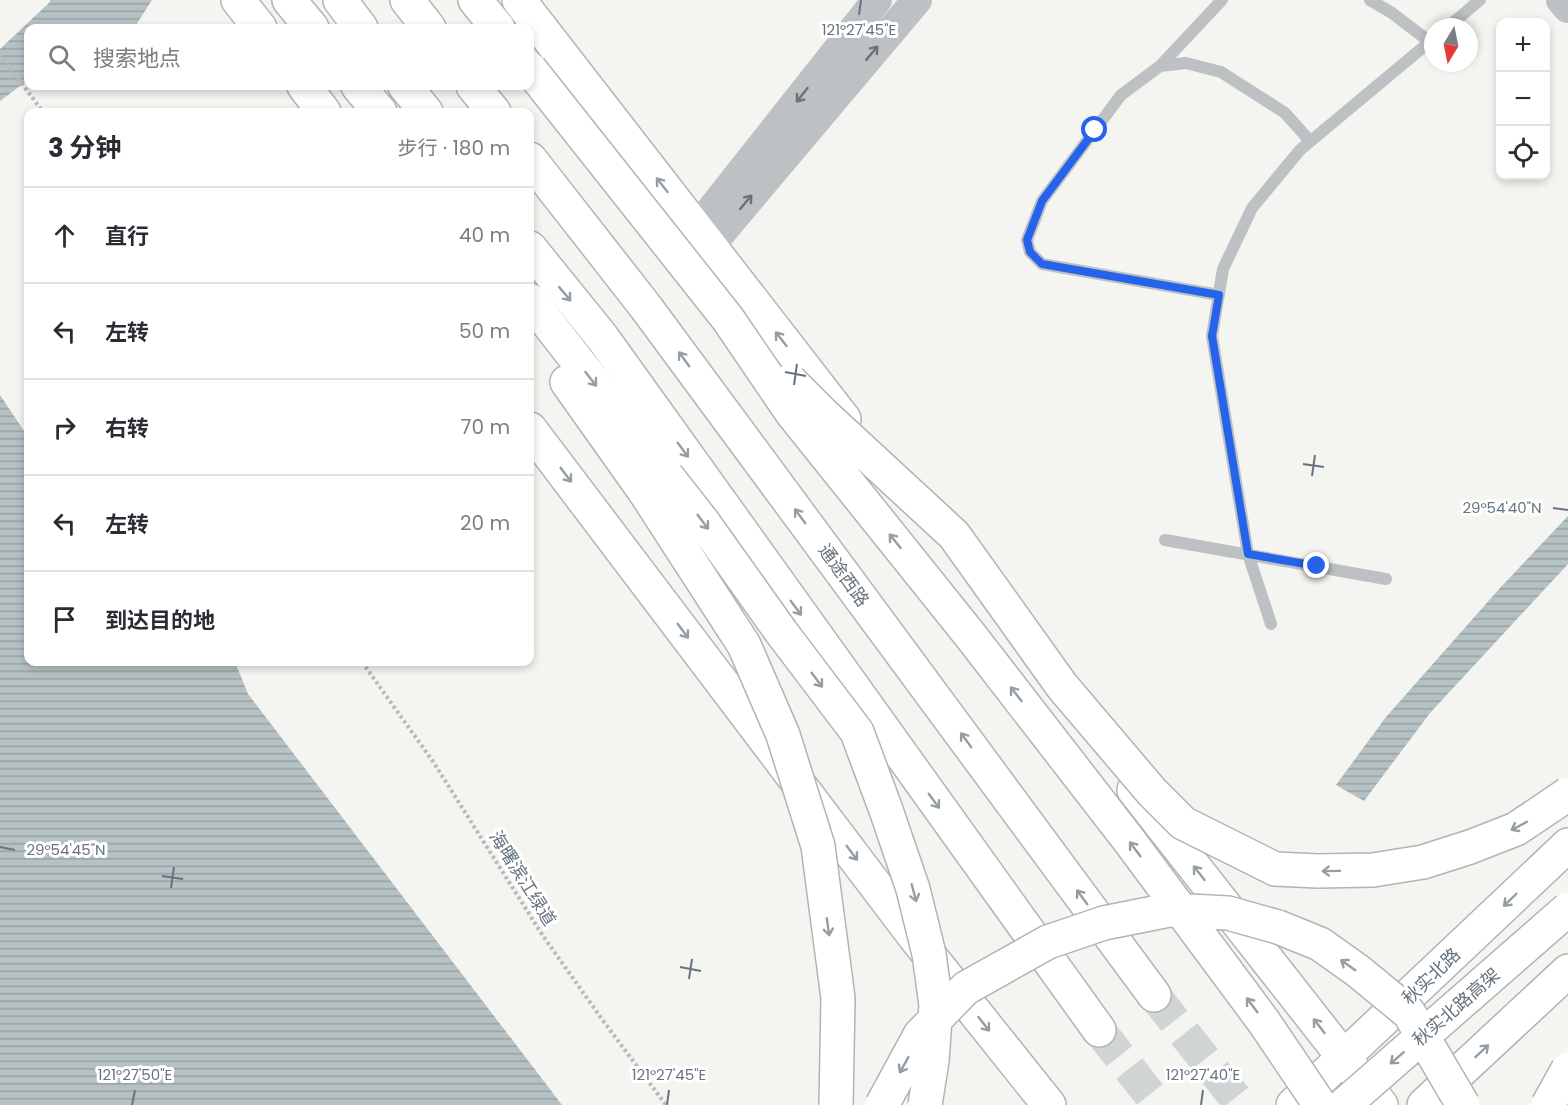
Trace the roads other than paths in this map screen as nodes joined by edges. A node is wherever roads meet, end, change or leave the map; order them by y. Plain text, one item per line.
1 (238, 0) edge
2 (289, 0) edge
3 (340, 0) edge
4 (407, 0) edge
5 (475, 0) edge
6 (519, 0) edge
7 (878, 0) edge
8 (917, 0) edge
9 (1222, 0) edge
10 (1370, 0) edge
11 (1480, 0) edge
12 (1561, 0) edge
13 (1568, 8) edge
14 (1459, 18) edge
15 (257, 24) edge
16 (309, 24) edge
17 (358, 24) edge
18 (426, 24) edge
19 (495, 24) edge
20 (1424, 35) edge
21 (1424, 46) edge
22 (1160, 66) junction
23 (534, 74) edge
24 (307, 90) edge
25 (361, 90) edge
26 (408, 90) edge
27 (476, 90) edge
28 (321, 108) edge
29 (377, 108) edge
30 (423, 108) edge
31 (491, 108) edge
32 (1310, 141) junction
33 (534, 164) edge
34 (702, 238) junction
35 (534, 253) edge
36 (1219, 295) junction
37 (534, 305) edge
38 (728, 320) junction
39 (534, 328) edge
40 (534, 434) edge
41 (1165, 540) dead end
42 (1248, 554) junction
43 (1386, 579) dead end
44 (1271, 624) dead end
45 (1568, 794) edge
46 (1568, 845) edge
47 (1568, 909) edge
48 (1568, 971) edge
49 (1154, 995) tunnel mouth
50 (1099, 1030) tunnel mouth
51 (1344, 1058) junction
52 (1568, 1069) edge
53 (1568, 1086) edge
54 (836, 1105) edge
55 (882, 1105) edge
56 (925, 1105) edge
57 (1049, 1105) edge
58 (1293, 1105) edge
59 (1320, 1105) edge
60 (1344, 1105) edge
61 (1382, 1105) edge
62 (1424, 1105) edge
63 (1464, 1105) edge
64 (1547, 1105) edge

1 - 15 main road
2 - 16 main road
3 - 17 main road
4 - 18 main road
5 - 19 main road
34 -> 6 main road
7 -> 34 street
34 -> 8 street
9 - 22 lane
10 - 20 lane
11 - 14 lane
12 - 13 street
21 - 32 lane
22 - 32 lane
22 - 36 lane
23 - 38 main road, bridge
24 - 28 main road
25 - 29 main road
26 - 30 main road
27 - 31 main road
32 - 36 lane
49 -> 33 main road, 通途西路
51 -> 34 main road
35 -> 50 main road
36 - 42 lane
37 -> 56 main road, bridge
45 -> 38 main road, bridge
59 -> 38 main road, bridge
39 -> 54 main road, bridge
40 -> 57 main road
41 - 42 lane
42 - 43 lane
42 - 44 lane
46 -> 51 main road, 秋实北路
47 -> 60 main road, 秋实北路高架, bridge
62 -> 48 main road
51 - 58 main road, 秋实北路
51 - 61 main road
52 - 64 main road, bridge
53 - 64 main road
63 -> 55 main road, bridge

